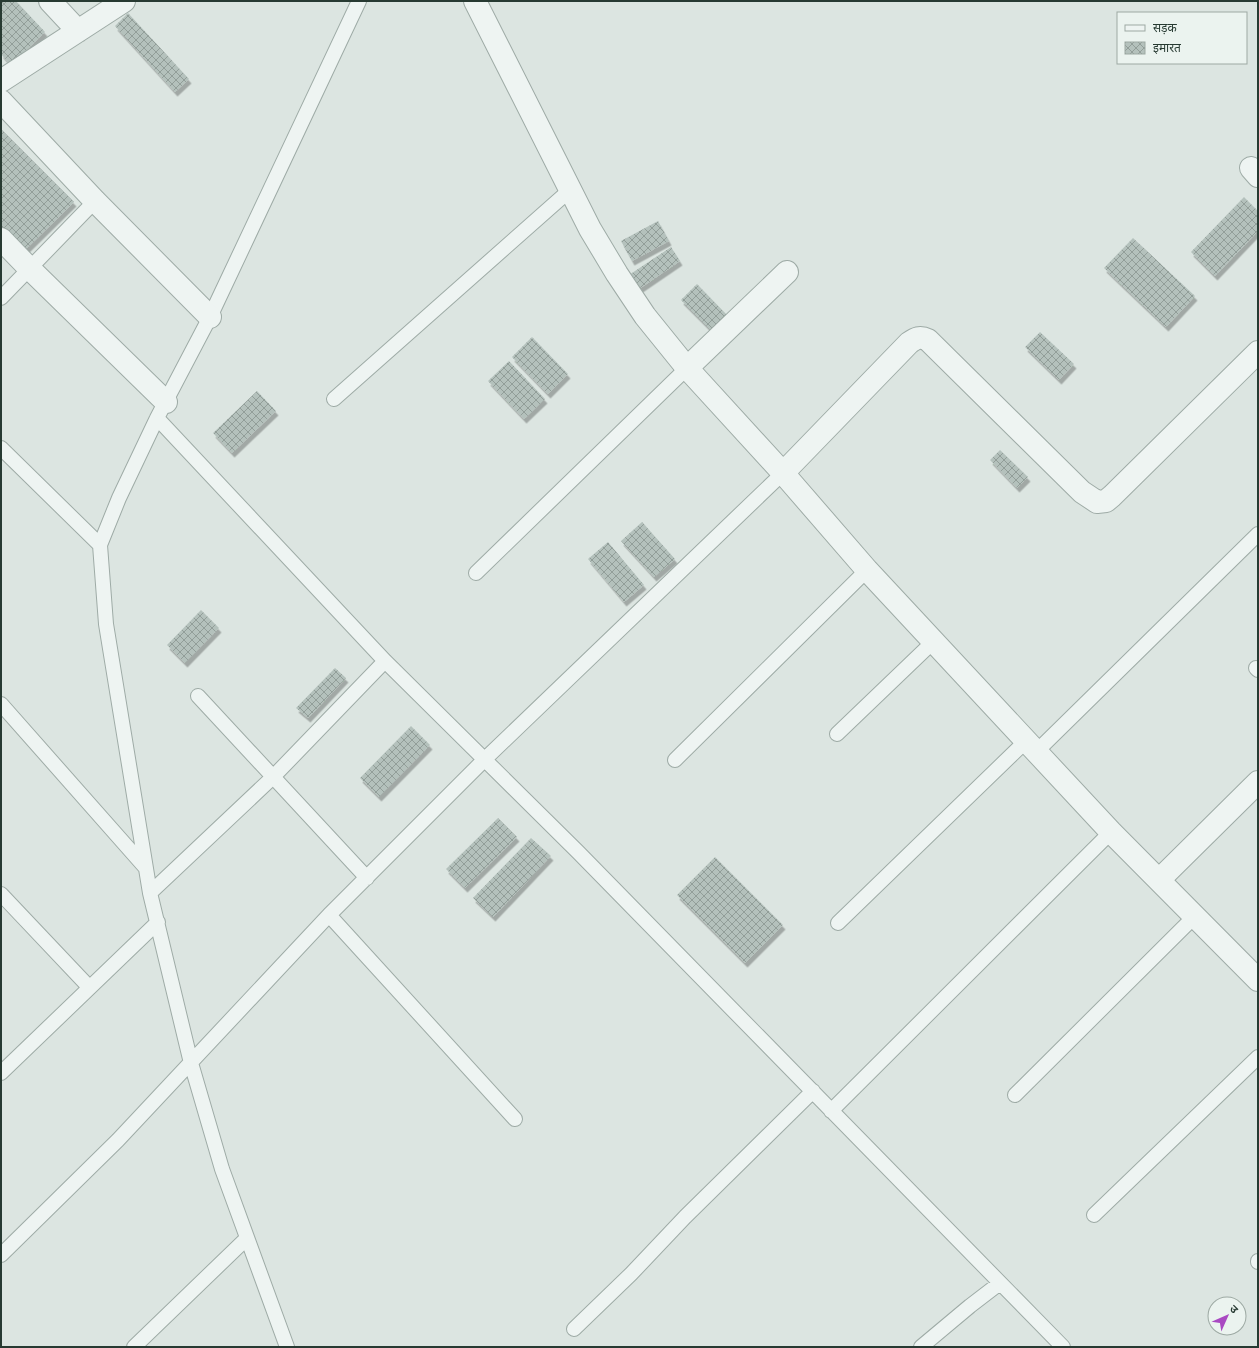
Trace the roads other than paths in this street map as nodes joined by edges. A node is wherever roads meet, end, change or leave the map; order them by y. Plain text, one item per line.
1 (50, 1) edge
2 (124, 1) edge
3 (360, 1) edge
4 (475, 1) edge
5 (78, 31) junction
6 (1, 81) edge
7 (1, 101) edge
8 (570, 190) junction
9 (95, 201) junction
10 (1, 239) edge
11 (30, 269) junction
12 (787, 272) dead end
13 (1, 298) edge
14 (210, 317) junction
15 (1258, 352) edge
16 (687, 368) junction
17 (334, 399) dead end
18 (162, 410) junction
19 (1, 448) edge
20 (782, 473) junction
21 (1258, 534) edge
22 (100, 546) junction
23 (867, 570) junction
24 (476, 573) dead end
25 (933, 642) junction
26 (385, 661) junction
27 (198, 696) dead end
28 (1, 704) edge
29 (838, 734) dead end
30 (1031, 747) junction
31 (485, 760) junction
32 (675, 760) dead end
33 (273, 777) junction
34 (1258, 782) edge
35 (1111, 832) junction
36 (145, 867) junction
37 (367, 878) junction
38 (1159, 880) junction
39 (150, 893) junction
40 (1, 894) edge
41 (329, 915) junction
42 (1195, 916) junction
43 (158, 922) junction
44 (838, 923) dead end
45 (1258, 980) edge
46 (89, 987) junction
47 (1258, 1057) edge
48 (191, 1063) junction
49 (1, 1073) edge
50 (813, 1091) junction
51 (1015, 1095) dead end
52 (831, 1111) junction
53 (515, 1119) dead end
54 (1094, 1215) dead end
55 (247, 1238) junction
56 (1, 1256) edge
57 (1000, 1283) junction
58 (574, 1329) dead end
59 (134, 1347) edge
60 (287, 1347) edge
61 (921, 1347) edge
62 (1063, 1347) edge

1 - 5 street
2 - 5 street
3 - 14 lane
4 - 8 street
5 - 6 street
7 - 9 street
8 - 16 street
8 - 17 lane
9 - 11 lane
9 - 14 street
10 - 11 street
11 - 13 lane
11 - 18 street
12 - 16 street
14 - 18 lane
15 - 20 street
16 - 20 street
16 - 24 lane
18 - 22 lane
18 - 26 lane
19 - 22 lane
20 - 23 street
20 - 31 lane
21 - 30 lane
22 - 36 lane
23 - 25 street
23 - 32 lane
25 - 29 lane
25 - 30 street
26 - 31 lane
26 - 33 lane
27 - 33 lane
28 - 36 lane
30 - 35 street
30 - 44 lane
31 - 37 lane
31 - 50 lane
33 - 37 lane
33 - 39 lane
34 - 38 street
35 - 38 street
35 - 52 lane
36 - 39 lane
37 - 41 lane
38 - 42 street
39 - 43 lane
40 - 46 lane
41 - 48 lane
41 - 53 lane
42 - 45 street
42 - 51 lane
43 - 46 lane
43 - 48 lane
46 - 49 lane
47 - 54 lane
48 - 55 lane
48 - 56 lane
50 - 52 lane
50 - 58 lane
52 - 57 lane
55 - 59 lane
55 - 60 lane
57 - 61 lane
57 - 62 lane

